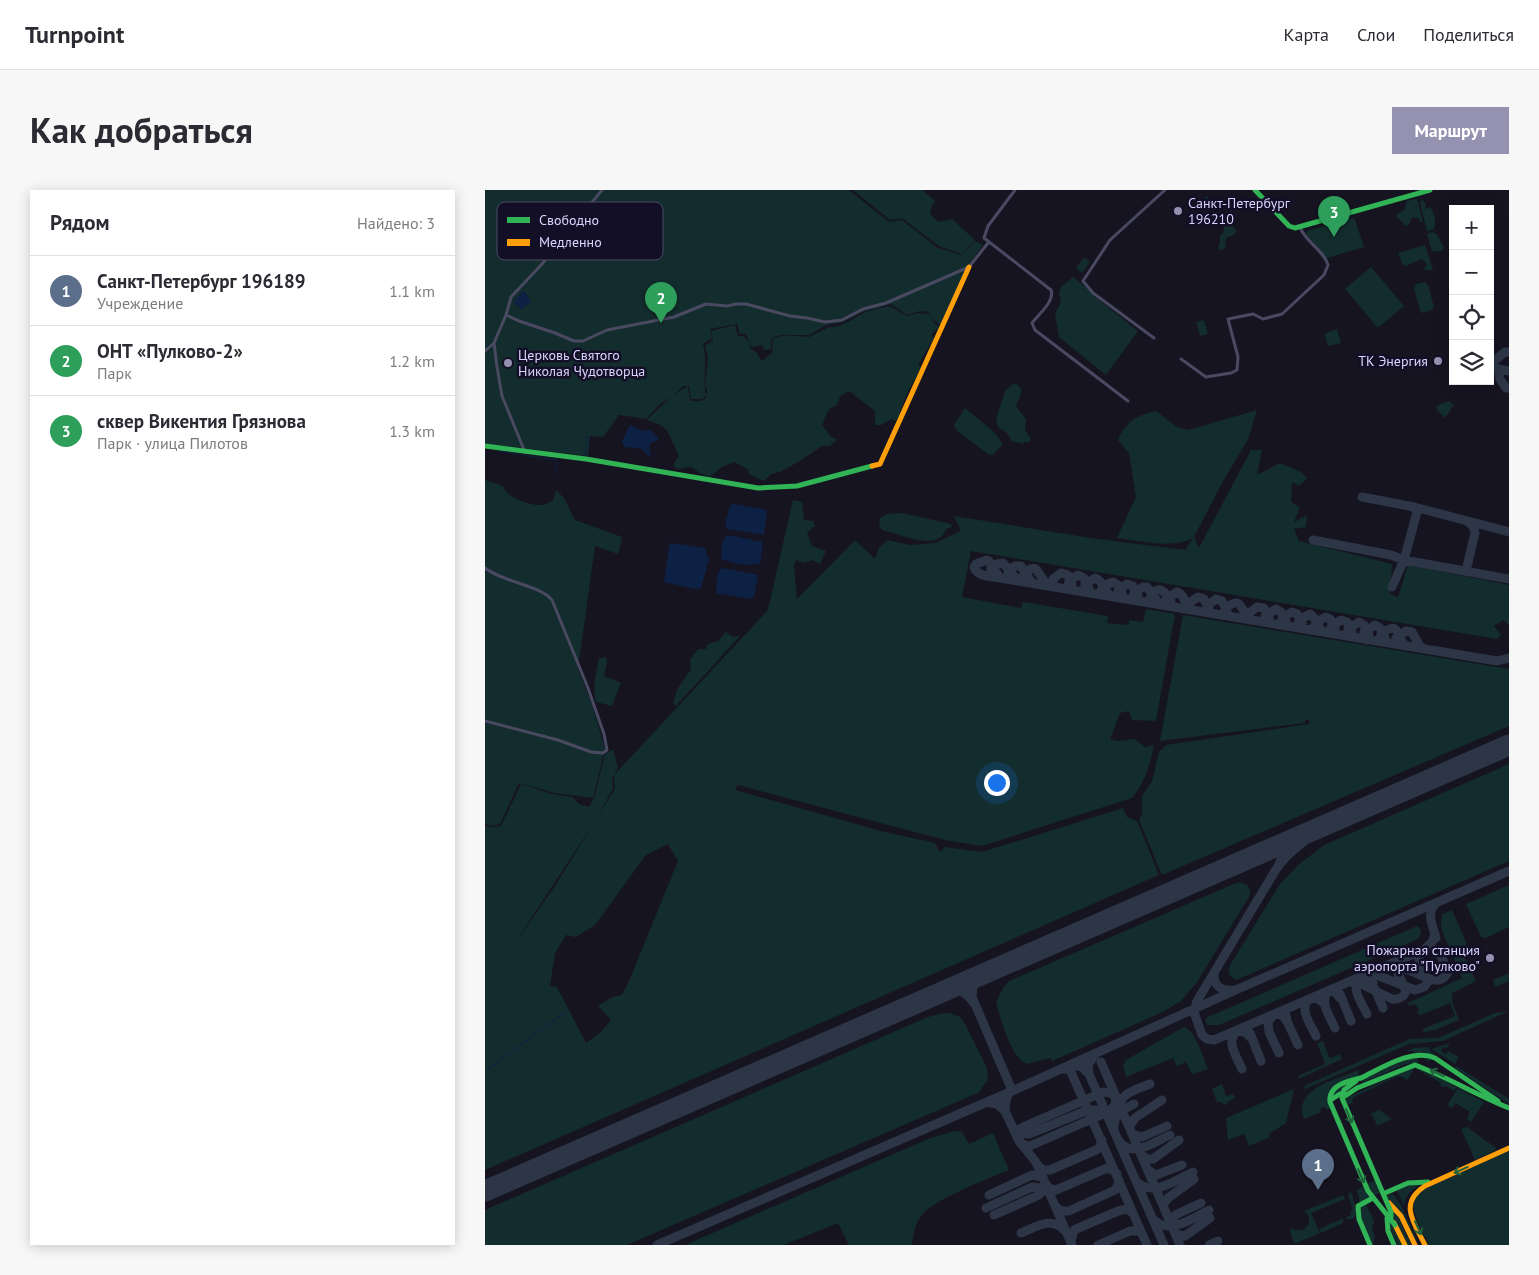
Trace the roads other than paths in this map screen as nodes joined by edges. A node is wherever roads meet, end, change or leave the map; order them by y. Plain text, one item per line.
1 (602, 190) edge
2 (1015, 190) edge
3 (1165, 190) edge
4 (1255, 190) edge
5 (1429, 190) edge
6 (592, 202) edge
7 (1300, 228) junction
8 (988, 242) junction
9 (544, 260) edge
10 (969, 268) junction
11 (506, 314) junction
12 (1154, 338) dead end
13 (494, 343) junction
14 (485, 352) edge
15 (1181, 359) dead end
16 (1128, 401) dead end
17 (485, 446) edge
18 (525, 452) junction
19 (485, 568) edge
20 (485, 721) edge
21 (1361, 1078) junction
22 (1482, 1093) junction
23 (1332, 1099) dead end
24 (1509, 1108) edge
25 (1509, 1148) edge
26 (1436, 1181) junction
27 (1381, 1198) junction
28 (1389, 1218) junction
29 (1395, 1225) junction
30 (1370, 1245) edge
31 (1394, 1245) edge
32 (1405, 1245) edge
33 (1415, 1245) edge
34 (1425, 1245) edge

1 - 6 street
2 - 8 street
3 - 12 street
4 - 7 street
5 - 7 street
7 - 15 street
8 - 10 street
8 - 16 street
9 - 11 street
10 - 11 street
10 - 18 street
11 - 13 street
13 - 14 street
13 - 18 street
17 - 18 street
19 - 20 street
21 - 22 street
21 -> 27 street, bridge
21 -> 29 street, bridge
22 -> 23 street
22 - 24 street
25 -> 26 street
26 - 27 street
26 -> 34 street
27 - 28 street, bridge
27 - 30 street
27 - 33 street
28 - 29 street, bridge
28 - 31 street
29 - 32 street

